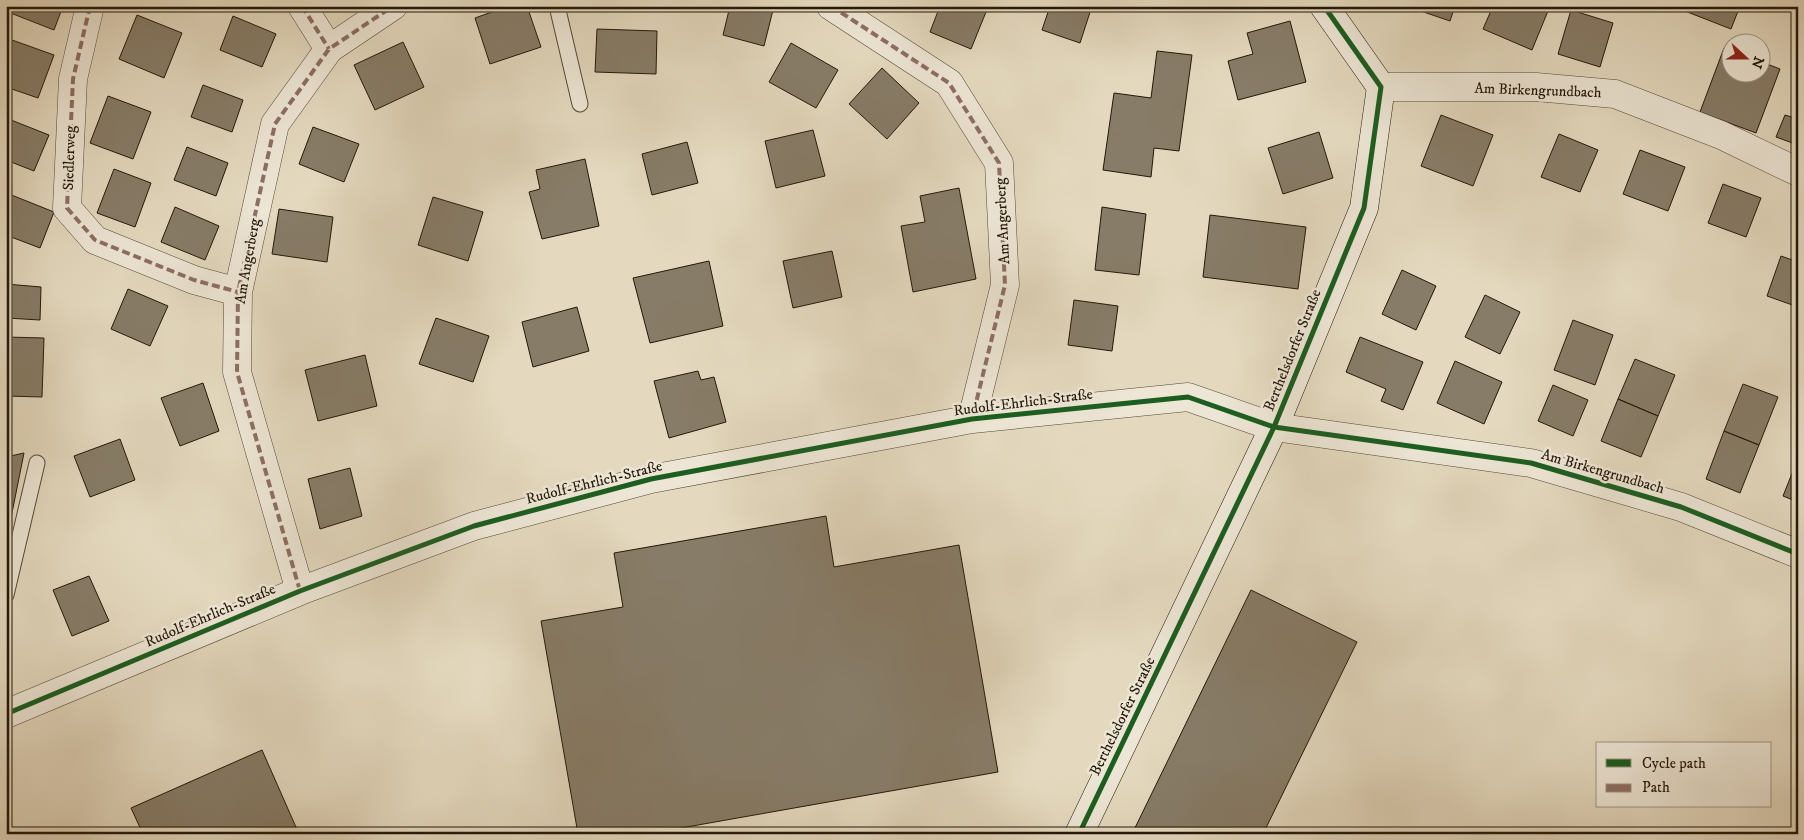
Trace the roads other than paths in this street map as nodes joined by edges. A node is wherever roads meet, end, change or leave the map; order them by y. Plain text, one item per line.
1 (90, 6) edge
2 (302, 6) edge
3 (393, 6) edge
4 (557, 6) edge
5 (832, 6) edge
6 (1324, 6) edge
7 (329, 49) junction
8 (1381, 87) junction
9 (580, 104) dead end
10 (1798, 172) edge
11 (238, 292) junction
12 (972, 419) junction
13 (1274, 428) junction
14 (37, 463) dead end
15 (1798, 554) edge
16 (300, 591) junction
17 (6, 595) edge
18 (6, 714) edge
19 (1079, 834) edge

1 - 11 street, Siedlerweg
2 - 7 street
3 - 7 street, Am Angerberg
4 - 9 lane
5 - 12 street, Am Angerberg
6 - 8 street
7 - 11 street, Am Angerberg
8 - 10 street, Am Birkengrundbach
8 - 13 street, Berthelsdorfer Straße
11 - 16 street, Am Angerberg
12 - 13 street, Rudolf-Ehrlich-Straße
12 - 16 street, Rudolf-Ehrlich-Straße
13 - 15 street, Am Birkengrundbach
13 - 19 street, Berthelsdorfer Straße
14 - 17 lane
16 - 18 street, Rudolf-Ehrlich-Straße

